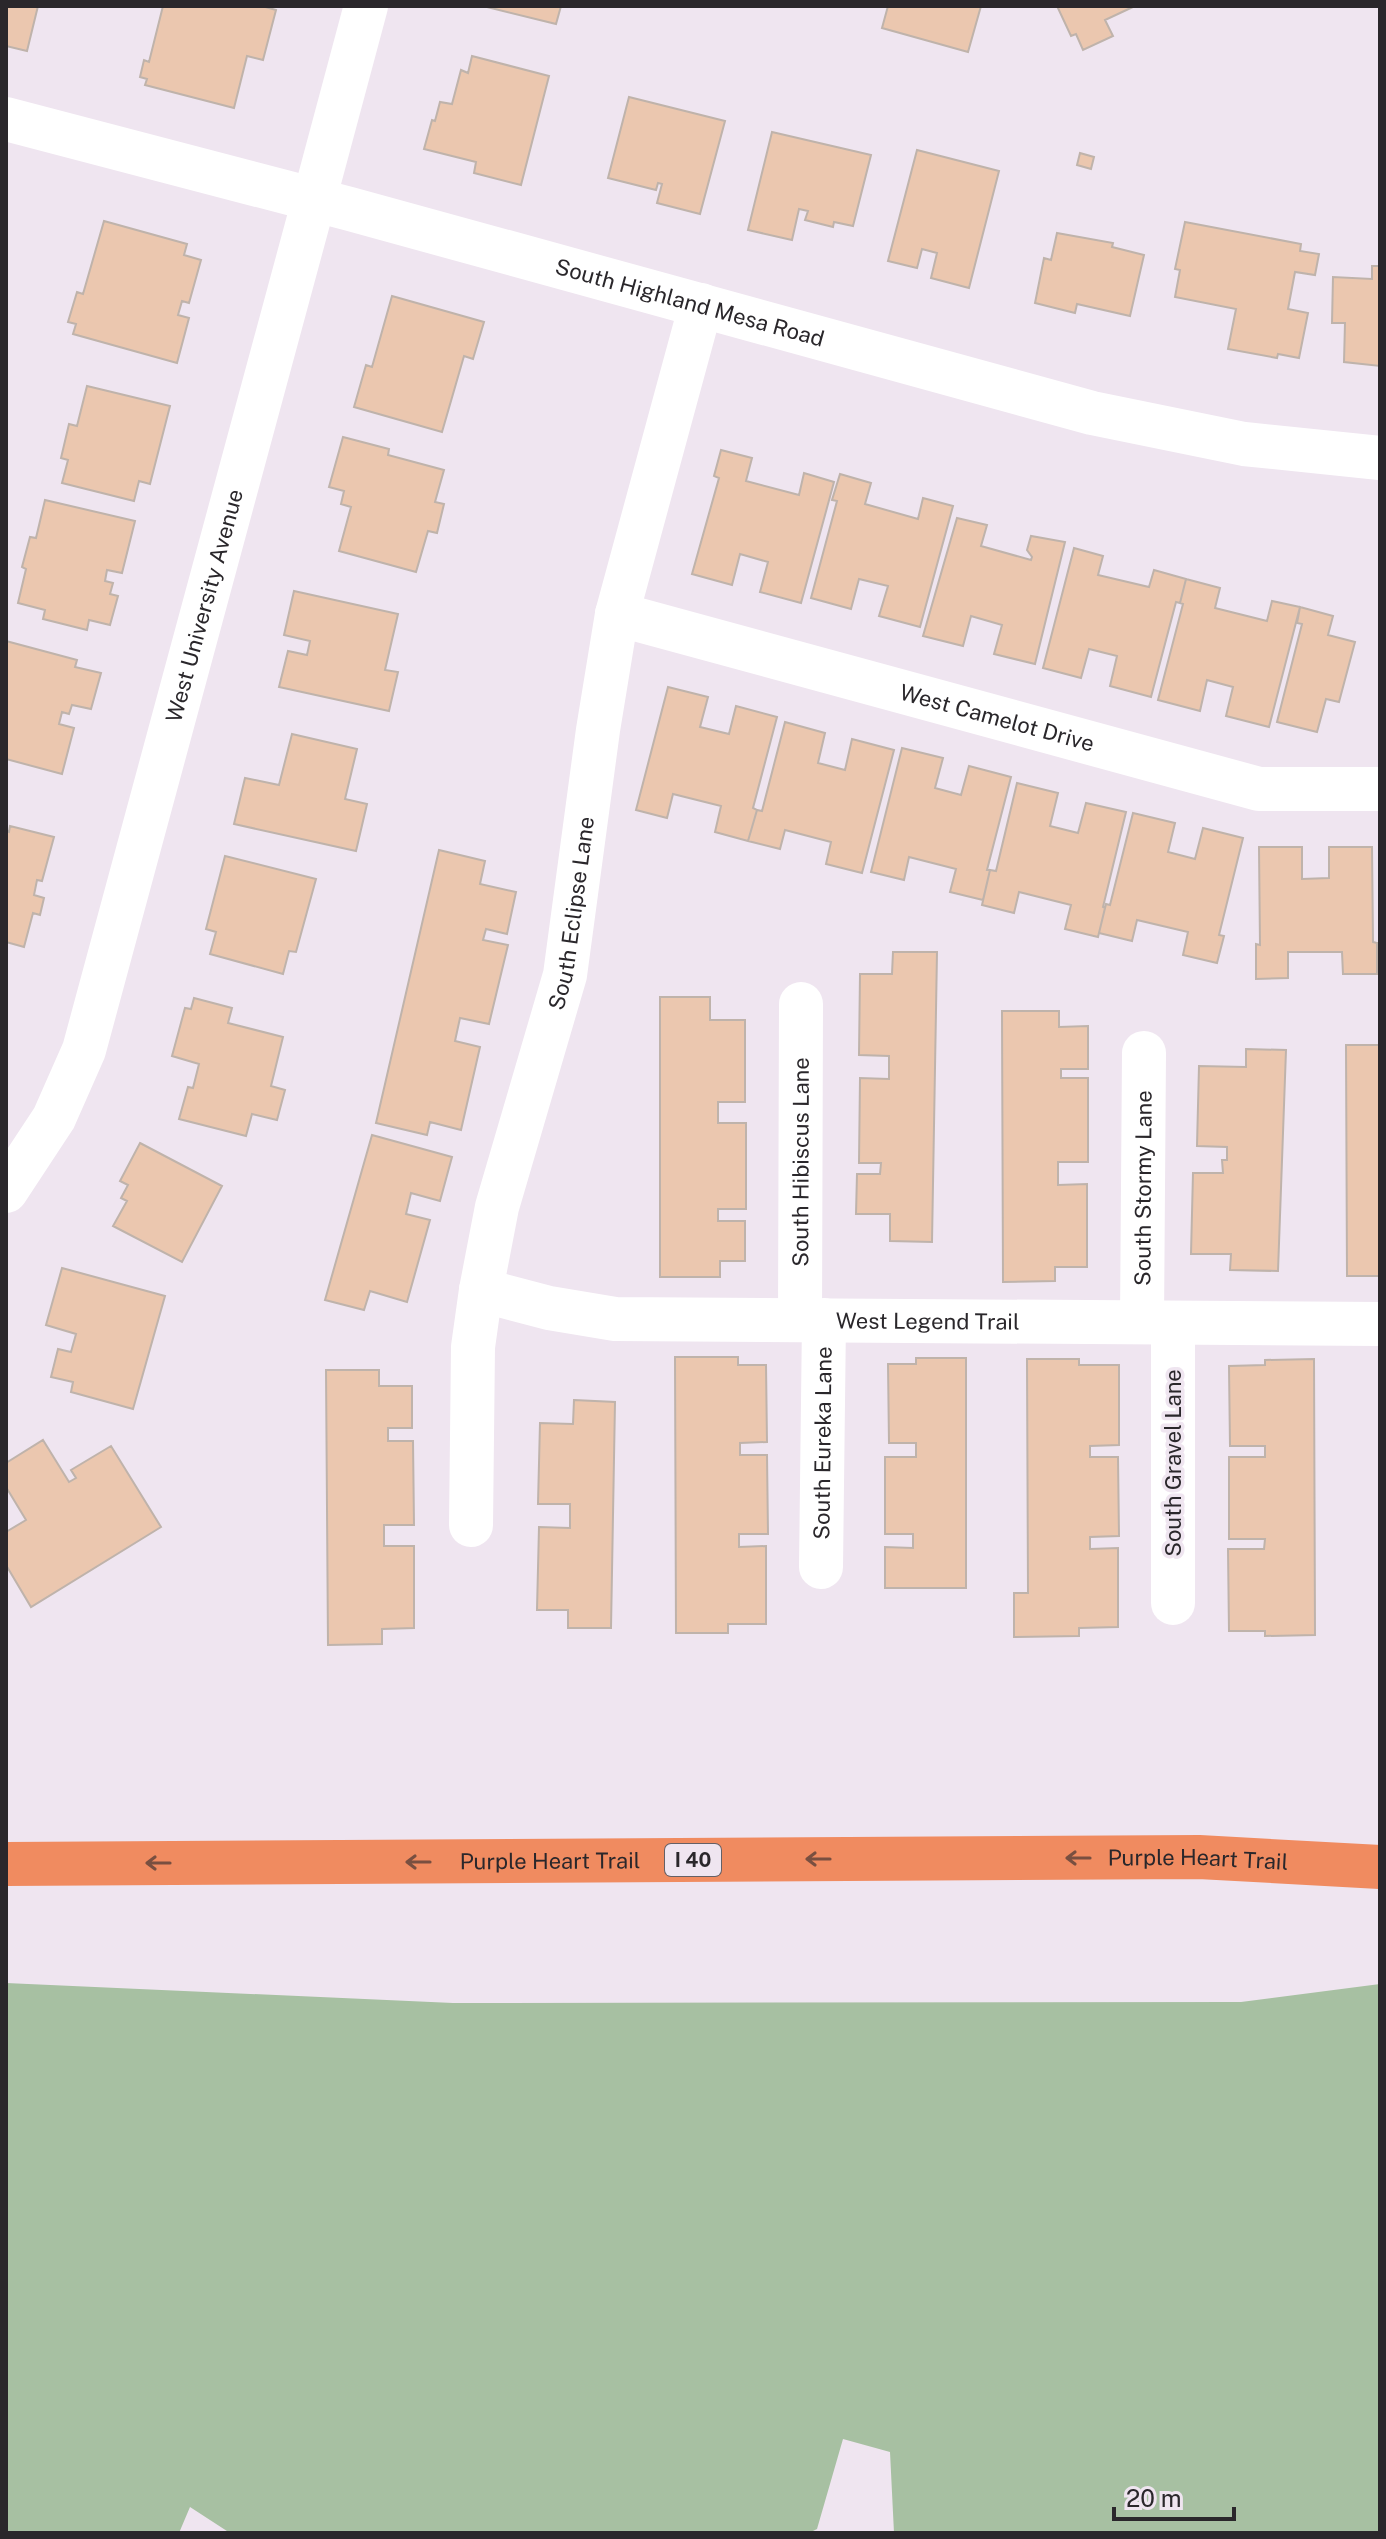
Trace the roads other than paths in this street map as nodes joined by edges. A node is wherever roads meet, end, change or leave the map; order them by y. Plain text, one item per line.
1 (366, 6) edge
2 (6, 119) edge
3 (314, 200) junction
4 (701, 305) junction
5 (1380, 458) edge
6 (617, 614) junction
7 (1380, 789) edge
8 (801, 1004) dead end
9 (1144, 1053) dead end
10 (6, 1191) edge
11 (481, 1290) junction
12 (812, 1320) junction
13 (1157, 1322) junction
14 (1380, 1324) edge
15 (471, 1525) dead end
16 (821, 1567) dead end
17 (1173, 1603) dead end
18 (6, 1864) edge
19 (1380, 1867) edge

1 - 3 street, West University Avenue
2 - 3 street, South Highland Mesa Road
3 - 4 street, South Highland Mesa Road
3 - 10 street, West University Avenue
4 - 5 street, South Highland Mesa Road
4 - 6 street, South Eclipse Lane
6 - 7 street, West Camelot Drive
6 - 11 street, South Eclipse Lane
8 - 12 street, South Hibiscus Lane
9 - 13 street, South Stormy Lane
11 - 12 street, West Legend Trail
11 - 15 street, South Eclipse Lane
12 - 13 street, West Legend Trail
12 - 16 street, South Eureka Lane
13 - 14 street, West Legend Trail
13 - 17 street, South Gravel Lane
19 -> 18 highway, Purple Heart Trail / I 40

